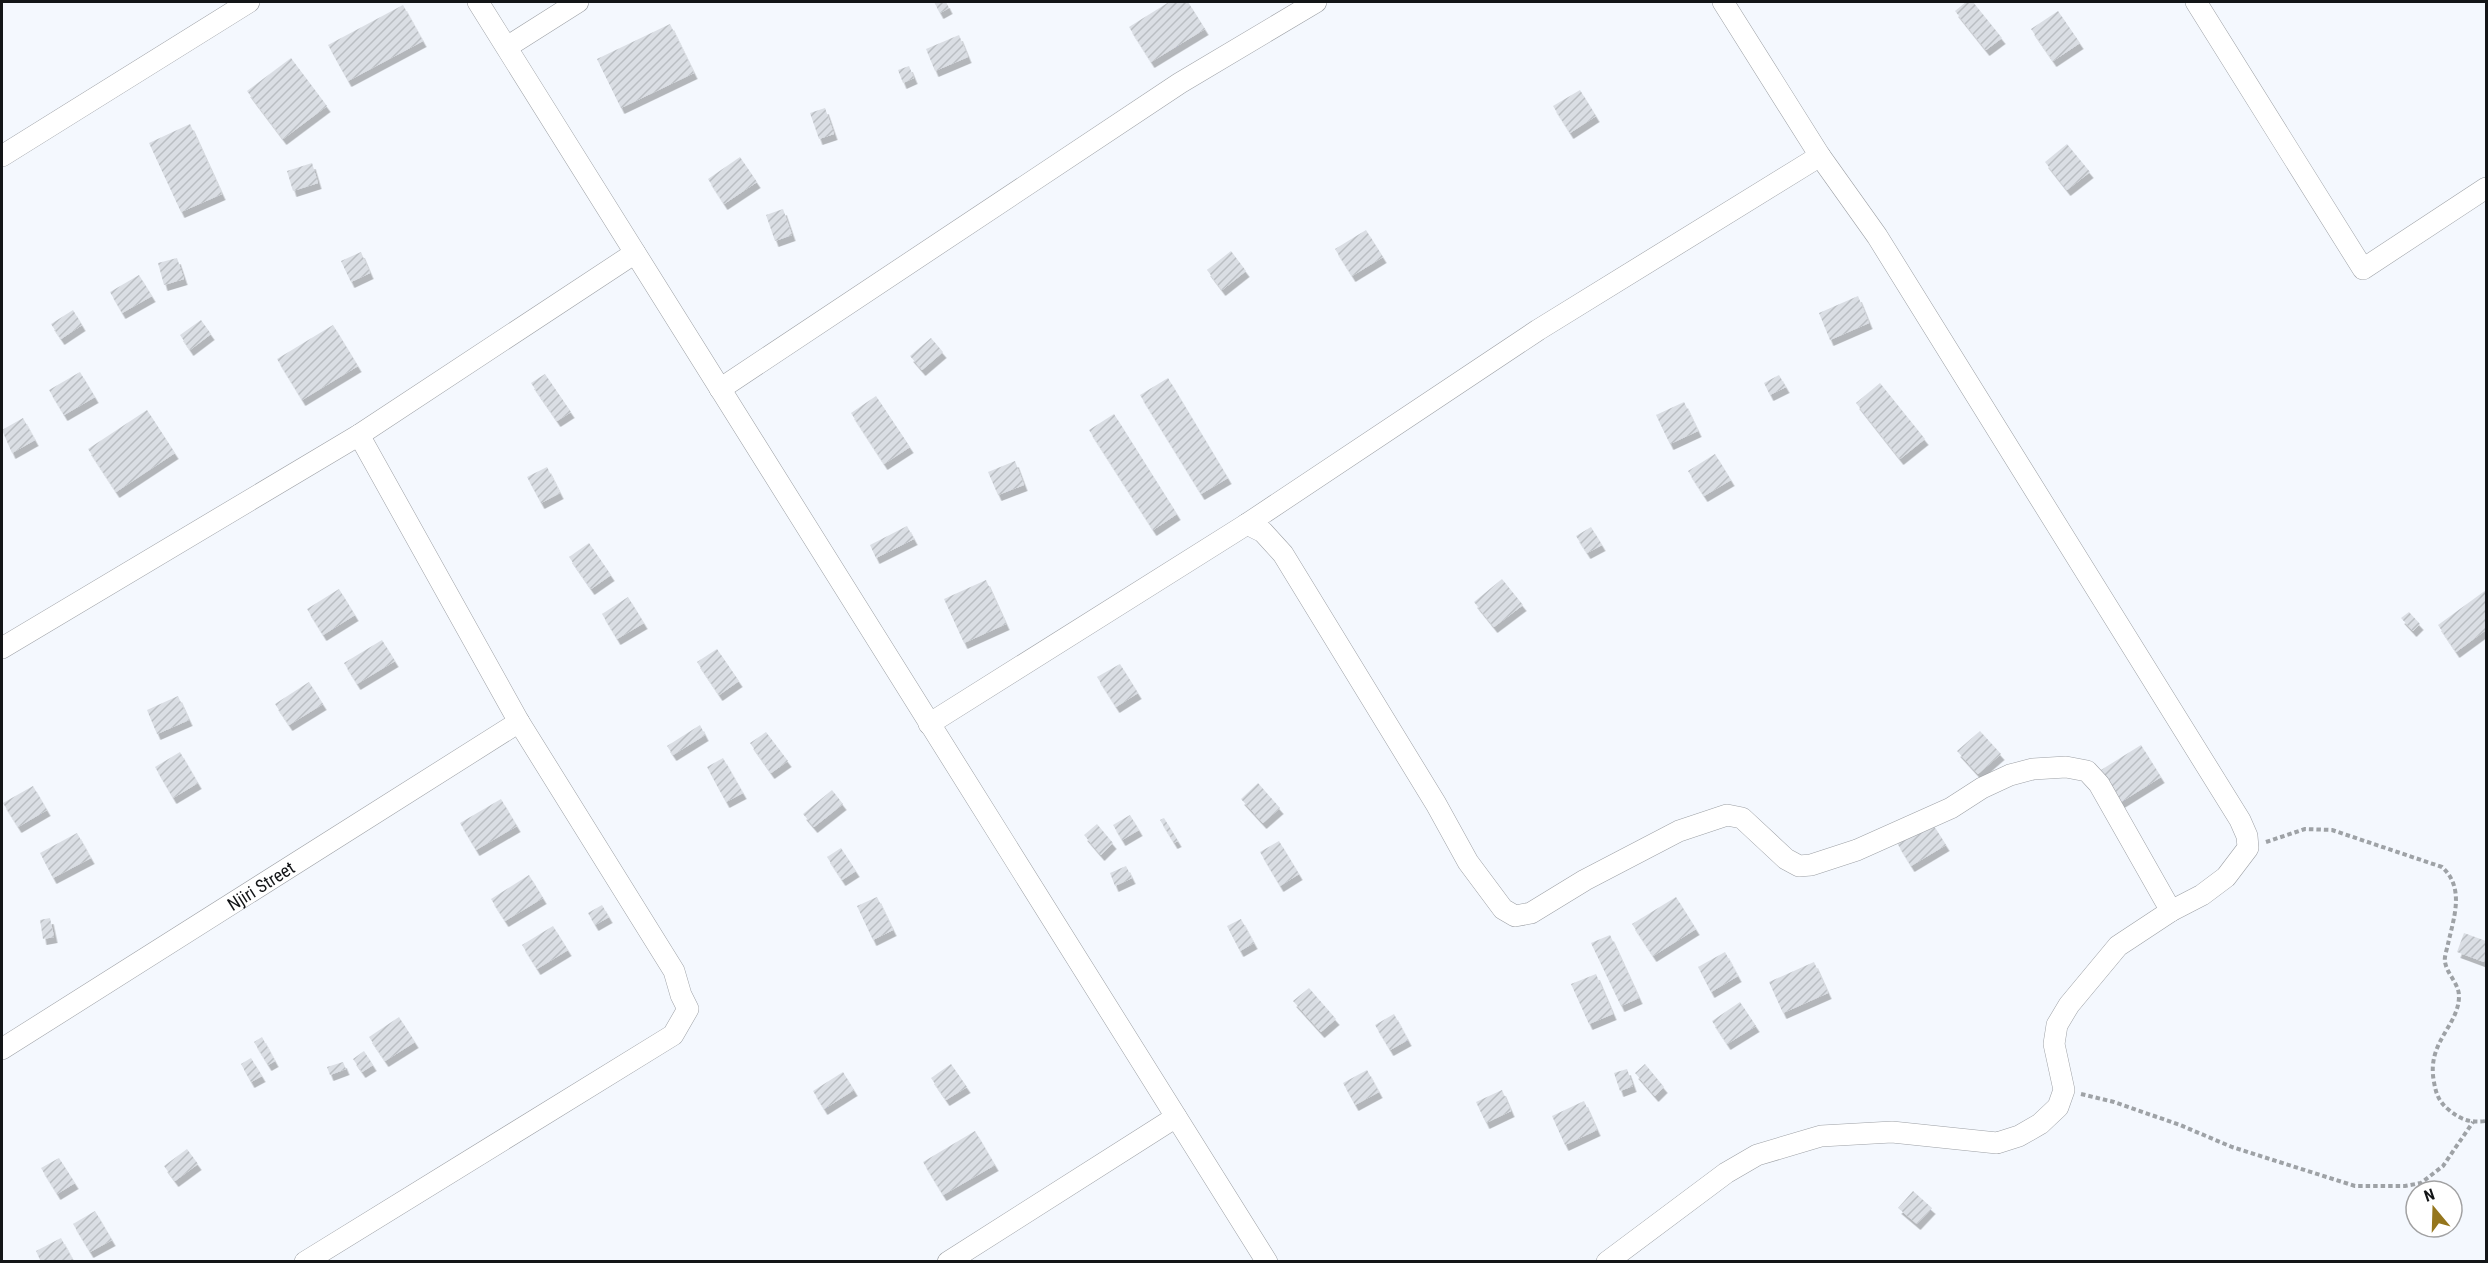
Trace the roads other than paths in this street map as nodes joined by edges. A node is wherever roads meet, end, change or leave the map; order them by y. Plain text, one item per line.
1 (249, 2) edge
2 (478, 2) edge
3 (578, 2) edge
4 (1316, 2) edge
5 (1724, 2) edge
6 (2196, 2) edge
7 (507, 47) junction
8 (2, 156) edge
9 (1820, 156) junction
10 (2487, 188) edge
11 (634, 253) junction
12 (720, 389) junction
13 (359, 435) junction
14 (1247, 524) junction
15 (2, 648) edge
16 (519, 722) junction
17 (929, 724) junction
18 (2171, 911) junction
19 (2, 1049) edge
20 (1176, 1117) junction
21 (305, 1262) edge
22 (948, 1262) edge
23 (1267, 1262) edge
24 (1607, 1262) edge

1 - 8 street
2 - 7 street
3 - 7 street
4 - 12 street
5 - 9 street
6 - 10 street
7 - 11 street
9 - 14 street
9 - 18 street
11 - 12 street
11 - 13 street
12 - 17 street
13 - 15 street
13 - 16 street
14 - 17 street
14 - 18 street
16 - 19 street, Njiri Street
16 - 21 street
17 - 20 street
18 - 24 street
20 - 22 street
20 - 23 street

